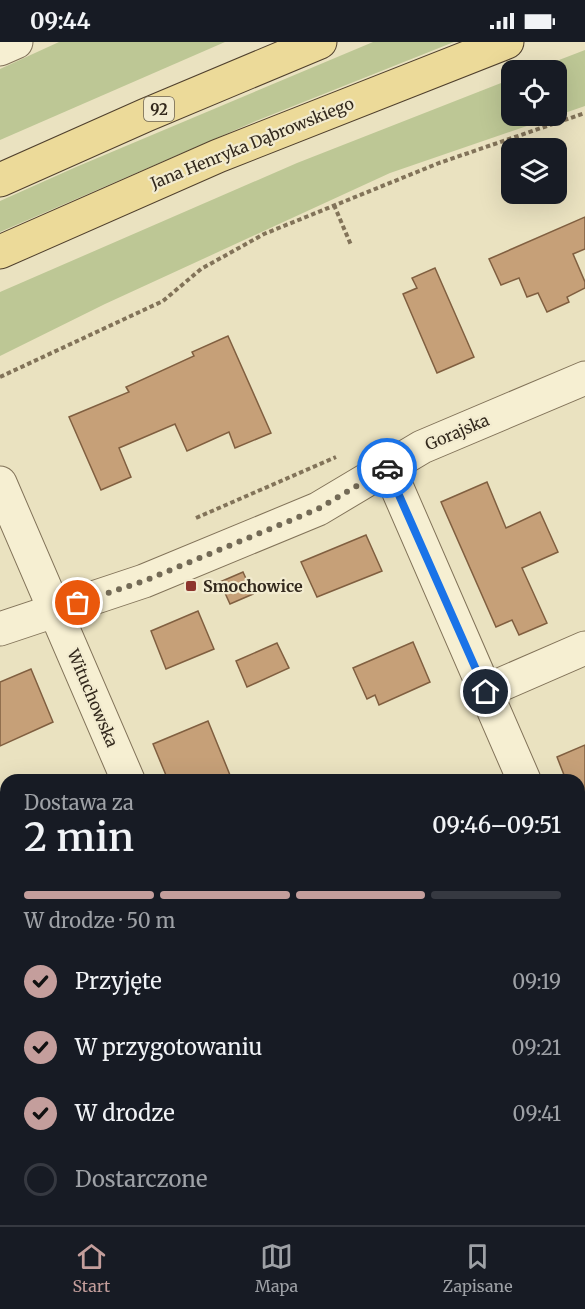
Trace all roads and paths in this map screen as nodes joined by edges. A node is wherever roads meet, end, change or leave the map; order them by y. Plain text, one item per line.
1 (16, 42) edge
2 (320, 42) edge
3 (507, 42) edge
4 (0, 49) edge
5 (585, 113) edge
6 (0, 180) edge
7 (334, 206) junction
8 (351, 245) dead end
9 (0, 252) edge
10 (0, 377) edge
11 (585, 378) edge
12 (387, 467) junction
13 (0, 483) edge
14 (56, 610) junction
15 (0, 629) edge
16 (585, 648) edge
17 (486, 692) junction
18 (125, 774) edge
19 (521, 774) edge

1 - 4 street
2 - 6 main road, 92
3 - 9 main road, Jana Henryka Dąbrowskiego
5 - 7 path
7 - 8 path
7 - 10 path
11 - 12 street, Gorajska
12 - 14 street, Gorajska
12 - 17 street
13 - 14 street, Wituchowska
14 - 15 street, Gorajska
14 - 18 street, Wituchowska
16 - 17 street
17 - 19 street

